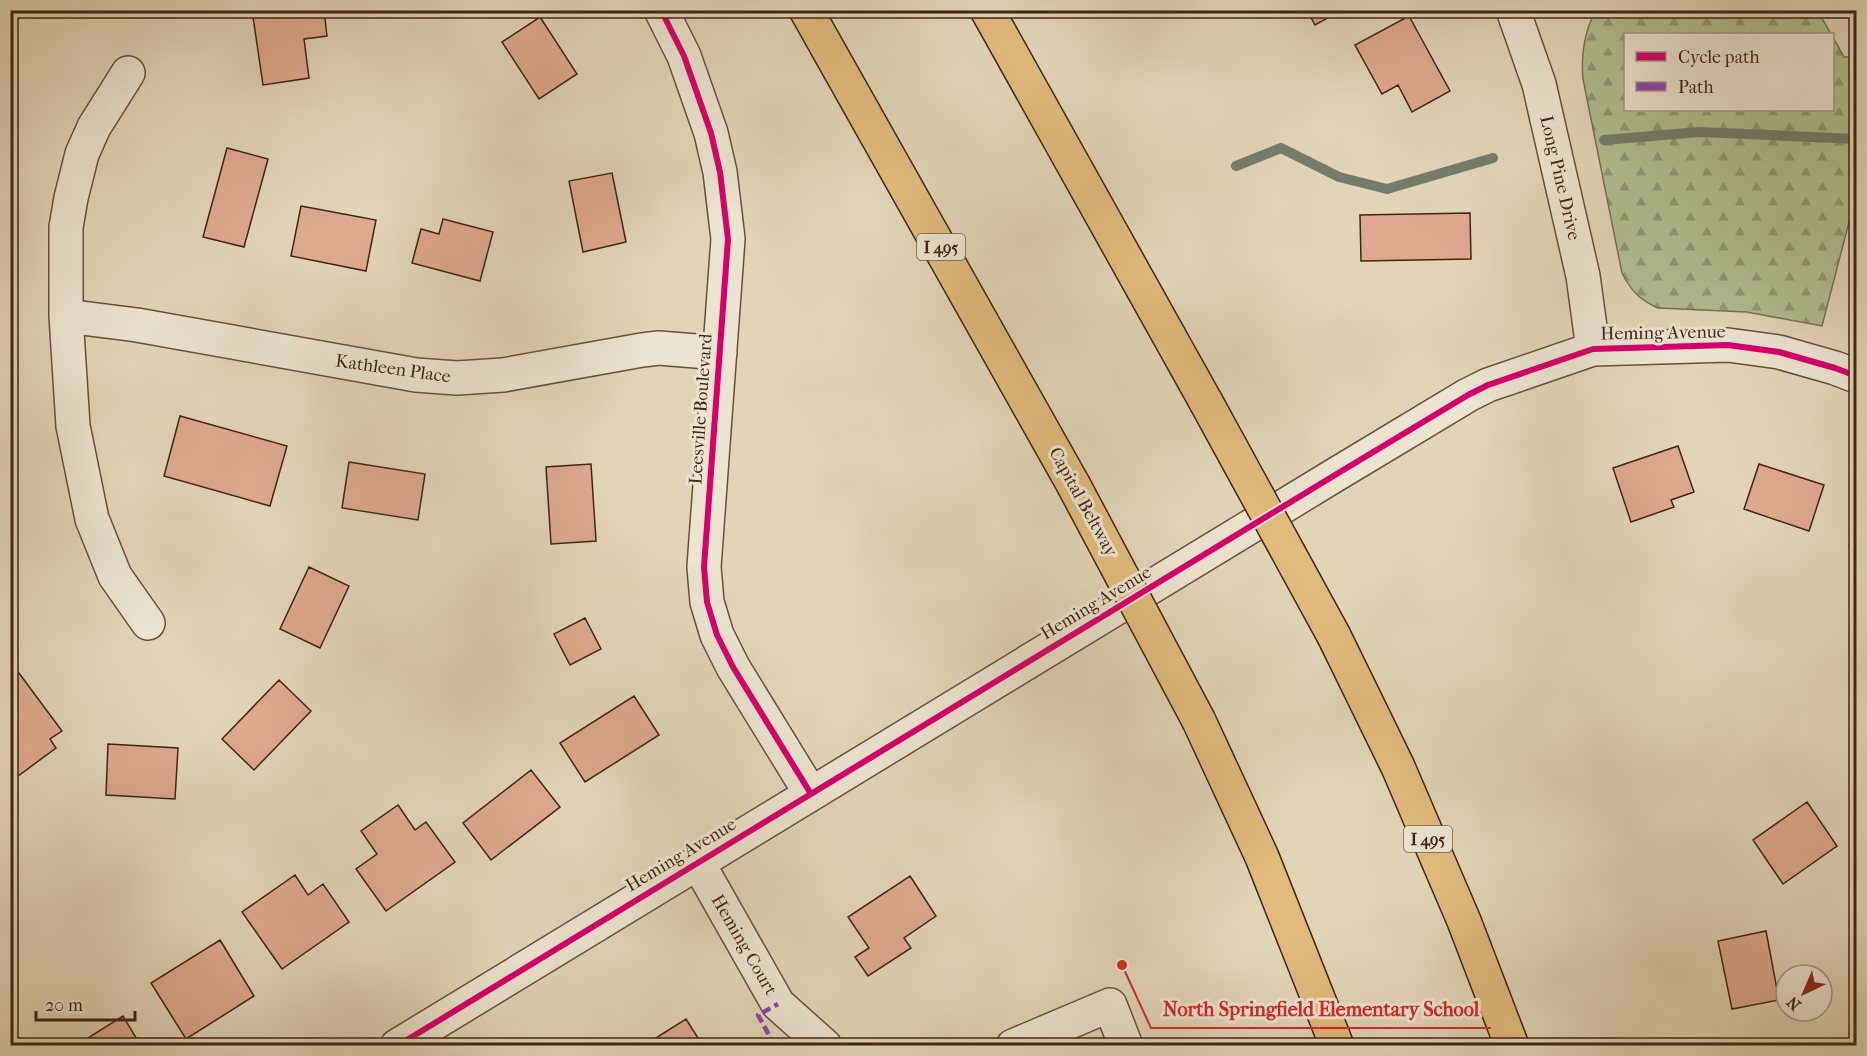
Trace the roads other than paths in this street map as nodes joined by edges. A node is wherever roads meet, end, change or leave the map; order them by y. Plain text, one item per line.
1 (661, 10) edge
2 (806, 10) edge
3 (987, 10) edge
4 (1513, 10) edge
5 (128, 73) dead end
6 (66, 316) junction
7 (1593, 349) junction
8 (720, 353) junction
9 (1857, 376) edge
10 (148, 623) dead end
11 (811, 794) junction
12 (698, 863) junction
13 (397, 1046) edge
14 (825, 1046) edge
15 (1013, 1046) edge
16 (1126, 1046) edge
17 (1337, 1046) edge
18 (1512, 1046) edge

1 - 8 street, Leesville Boulevard
2 - 17 highway, Capital Beltway / I 495, bridge
3 - 18 highway, I 495, bridge
4 - 7 street, Long Pine Drive
5 - 6 street
6 - 8 street, Kathleen Place
6 - 10 street
7 - 9 street, Heming Avenue
7 - 11 street, Heming Avenue
8 - 11 street, Leesville Boulevard
11 - 12 street, Heming Avenue
12 - 13 street, Heming Avenue
12 - 14 street, Heming Court
15 - 16 street

